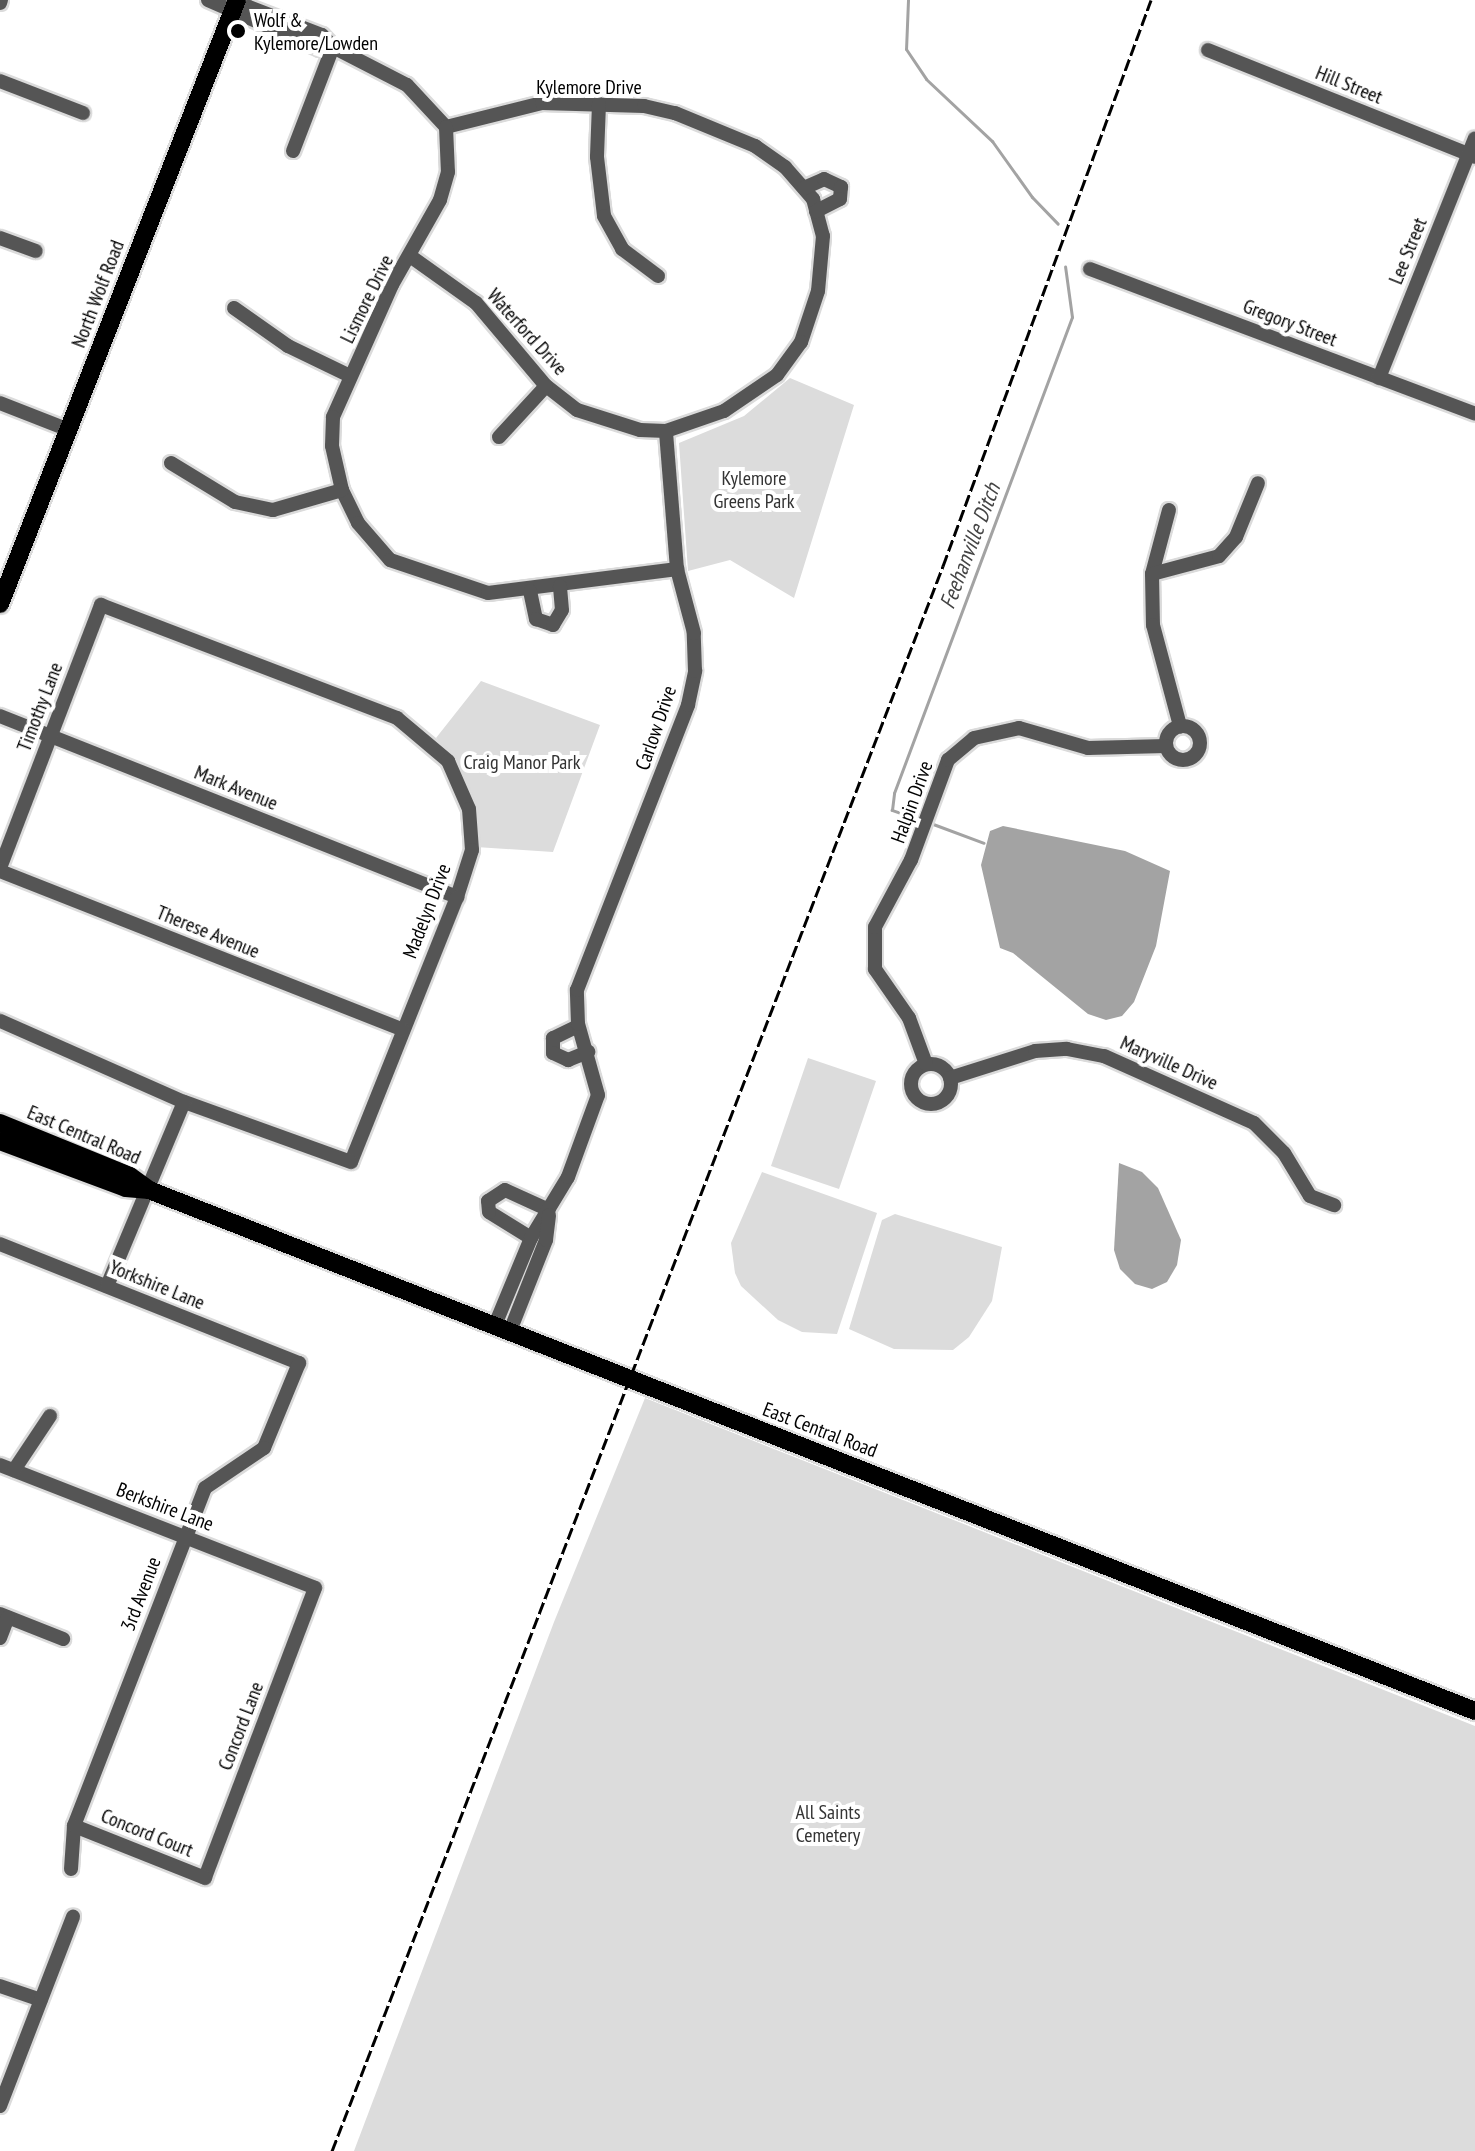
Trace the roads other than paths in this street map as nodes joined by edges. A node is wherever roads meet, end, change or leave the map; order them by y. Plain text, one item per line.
1 (208, 0) edge
2 (235, 5) edge
3 (333, 47) junction
4 (1208, 50) dead end
5 (0, 81) edge
6 (599, 104) junction
7 (83, 113) dead end
8 (446, 127) junction
9 (1475, 138) edge
10 (293, 151) dead end
11 (1472, 155) edge
12 (804, 188) junction
13 (816, 211) junction
14 (0, 238) edge
15 (36, 251) dead end
16 (410, 256) junction
17 (1090, 269) dead end
18 (658, 276) dead end
19 (234, 308) dead end
20 (350, 376) junction
21 (1379, 378) junction
22 (546, 386) junction
23 (0, 403) edge
24 (1475, 414) edge
25 (69, 430) junction
26 (666, 431) junction
27 (499, 437) dead end
28 (171, 463) dead end
29 (1258, 483) dead end
30 (342, 490) junction
31 (1169, 510) dead end
32 (677, 569) junction
33 (1152, 574) junction
34 (560, 586) junction
35 (530, 591) junction
36 (0, 604) edge
37 (101, 605) joint
38 (0, 716) edge
39 (1180, 726) junction
40 (50, 736) junction
41 (1166, 746) junction
42 (0, 870) edge
43 (457, 897) junction
44 (0, 1021) edge
45 (578, 1026) junction
46 (401, 1029) junction
47 (588, 1052) junction
48 (926, 1064) junction
49 (950, 1078) junction
50 (184, 1102) junction
51 (0, 1123) edge
52 (0, 1141) edge
53 (149, 1190) junction
54 (1334, 1205) dead end
55 (549, 1210) junction
56 (531, 1238) junction
57 (0, 1244) edge
58 (107, 1286) junction
59 (502, 1328) junction
60 (299, 1363) joint
61 (50, 1416) dead end
62 (7, 1467) edge
63 (185, 1536) junction
64 (315, 1588) joint
65 (4, 1616) edge
66 (0, 1638) edge
67 (63, 1639) dead end
68 (1475, 1711) edge
69 (74, 1826) junction
70 (71, 1869) dead end
71 (205, 1878) joint
72 (73, 1917) dead end
73 (0, 1986) edge
74 (41, 2000) junction
75 (0, 2106) edge

1 - 2 street
2 - 3 street
2 - 25 main road, North Wolf Road
3 - 8 street
3 - 10 street
4 - 11 street, Hill Street
5 - 7 street
6 - 8 street, Kylemore Drive
6 - 12 street, Kylemore Drive
6 - 18 street
8 - 16 street, Lismore Drive
9 - 11 street, Lee Street
11 - 21 street, Lee Street
12 - 13 street, Kylemore Drive
12 - 13 street
13 - 26 street, Kylemore Drive
14 - 15 street
16 - 20 street, Lismore Drive
16 - 22 street, Waterford Drive
17 - 21 street, Gregory Street
19 - 20 street
20 - 30 street, Lismore Drive
21 - 24 street, Gregory Street
22 - 26 street, Waterford Drive
22 - 27 street
23 - 25 street
25 - 36 main road, North Wolf Road
26 - 32 street, Carlow Drive
28 - 30 street
29 - 33 street
30 - 35 street, Lismore Drive
31 - 33 street
32 - 34 street, Lismore Drive
32 - 45 street, Carlow Drive
33 - 39 street
34 - 35 street, Lismore Drive
34 - 35 street
37 - 40 street, Timothy Lane
37 - 43 street, Madelyn Drive
38 - 40 street, Mark Avenue
39 - 41 street
39 - 41 street
40 - 42 street, Timothy Lane
40 - 43 street, Mark Avenue
41 - 48 street, Halpin Drive
42 - 46 street, Therese Avenue
43 - 46 street, Madelyn Drive
44 - 50 street
45 - 47 street, Carlow Drive
45 - 47 street
46 - 50 street, Madelyn Drive
47 - 55 street, Carlow Drive
48 - 49 street
48 - 49 street
49 - 54 street, Maryville Drive
50 - 53 street
51 - 53 main road, East Central Road
52 - 53 main road, East Central Road
53 - 58 street
53 - 59 main road, East Central Road
55 - 56 street, Carlow Drive
55 - 56 street
55 - 59 street, Carlow Drive
56 - 59 street, Carlow Drive
57 - 58 street, Yorkshire Lane
58 - 60 street, Yorkshire Lane
59 - 68 main road, East Central Road
60 - 63 street, 3rd Avenue
61 - 62 street
62 - 63 street, Berkshire Lane
63 - 64 street, Berkshire Lane
63 - 69 street, 3rd Avenue
64 - 71 street, Concord Lane
65 - 66 street
65 - 67 street
69 - 70 street, 3rd Avenue
69 - 71 street, Concord Court
72 - 74 street
73 - 74 street
74 - 75 street

